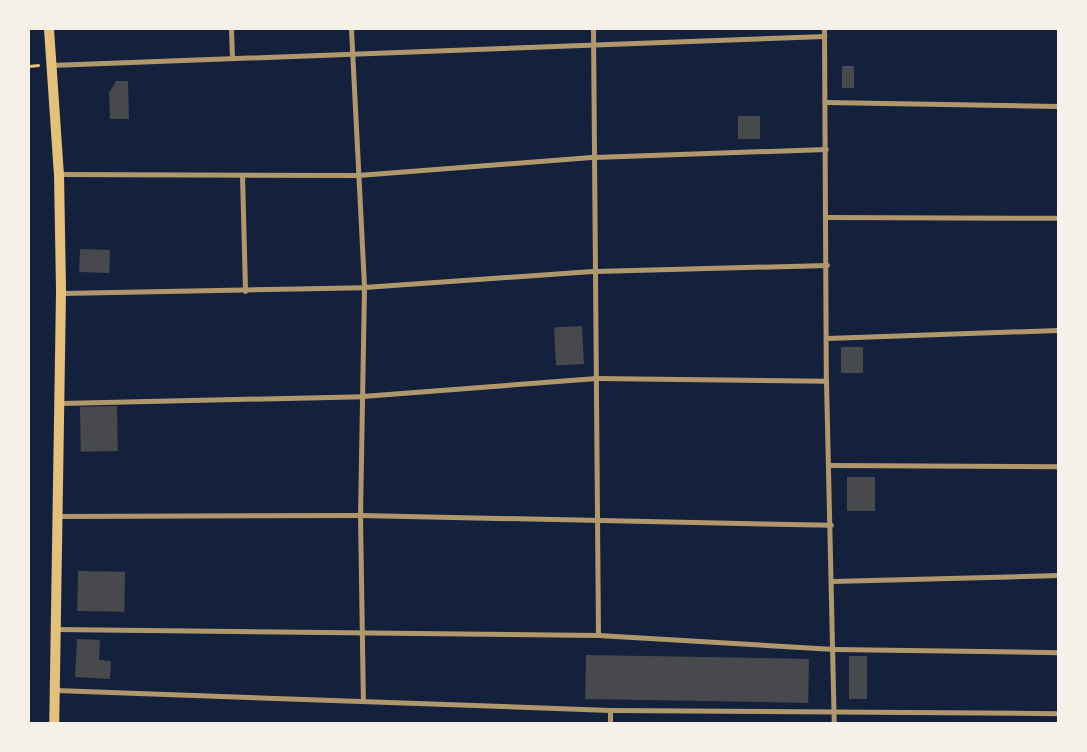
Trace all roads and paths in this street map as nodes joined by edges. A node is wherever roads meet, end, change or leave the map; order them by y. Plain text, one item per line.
1 (49, 29) edge
2 (231, 29) edge
3 (351, 29) edge
4 (593, 29) edge
5 (824, 29) edge
6 (824, 36) junction
7 (593, 44) junction
8 (351, 54) junction
9 (232, 56) junction
10 (51, 65) junction
11 (825, 102) junction
12 (1058, 106) edge
13 (826, 149) junction
14 (594, 157) junction
15 (59, 174) junction
16 (242, 175) junction
17 (358, 175) junction
18 (826, 217) junction
19 (1058, 218) edge
20 (827, 265) junction
21 (595, 271) junction
22 (364, 288) junction
23 (245, 292) junction
24 (61, 293) junction
25 (1058, 330) edge
26 (827, 338) junction
27 (596, 378) junction
28 (826, 382) junction
29 (362, 396) junction
30 (61, 403) junction
31 (830, 465) junction
32 (1058, 466) edge
33 (360, 515) junction
34 (59, 516) junction
35 (597, 520) junction
36 (831, 525) junction
37 (1058, 575) edge
38 (832, 581) junction
39 (55, 629) junction
40 (362, 632) junction
41 (598, 635) junction
42 (834, 649) junction
43 (1058, 652) edge
44 (54, 690) junction
45 (363, 701) junction
46 (834, 709) junction
47 (610, 710) junction
48 (1058, 713) edge
49 (54, 723) edge
50 (610, 723) edge
51 (834, 723) edge

1 - 10 main road
2 - 9 street
3 - 8 street
4 - 7 street
5 - 6 street
6 - 7 street
6 - 11 street
7 - 8 street
7 - 14 street
8 - 9 street
8 - 17 street
9 - 10 street
10 - 15 main road
11 - 12 street
11 - 13 street
13 - 14 street
13 - 18 street
14 - 17 street
14 - 21 street
15 - 16 street
15 - 24 main road
16 - 17 street
16 - 23 street
17 - 22 street
18 - 19 street
18 - 20 street
20 - 21 street
20 - 26 street
21 - 22 street
21 - 27 street
22 - 23 street
22 - 29 street
23 - 24 street
24 - 30 main road
25 - 26 street
26 - 28 street
27 - 28 street
27 - 29 street
27 - 35 street
28 - 31 street
29 - 30 street
29 - 33 street
30 - 34 main road
31 - 32 street
31 - 36 street
33 - 34 street
33 - 35 street
33 - 40 street
34 - 39 main road
35 - 36 street
35 - 41 street
36 - 38 street
37 - 38 street
38 - 42 street
39 - 40 street
39 - 44 main road
40 - 41 street
40 - 45 street
41 - 42 street
42 - 43 street
42 - 46 street
44 - 45 street
44 - 49 main road
45 - 47 street
46 - 47 street
46 - 48 street
46 - 51 street
47 - 50 street

